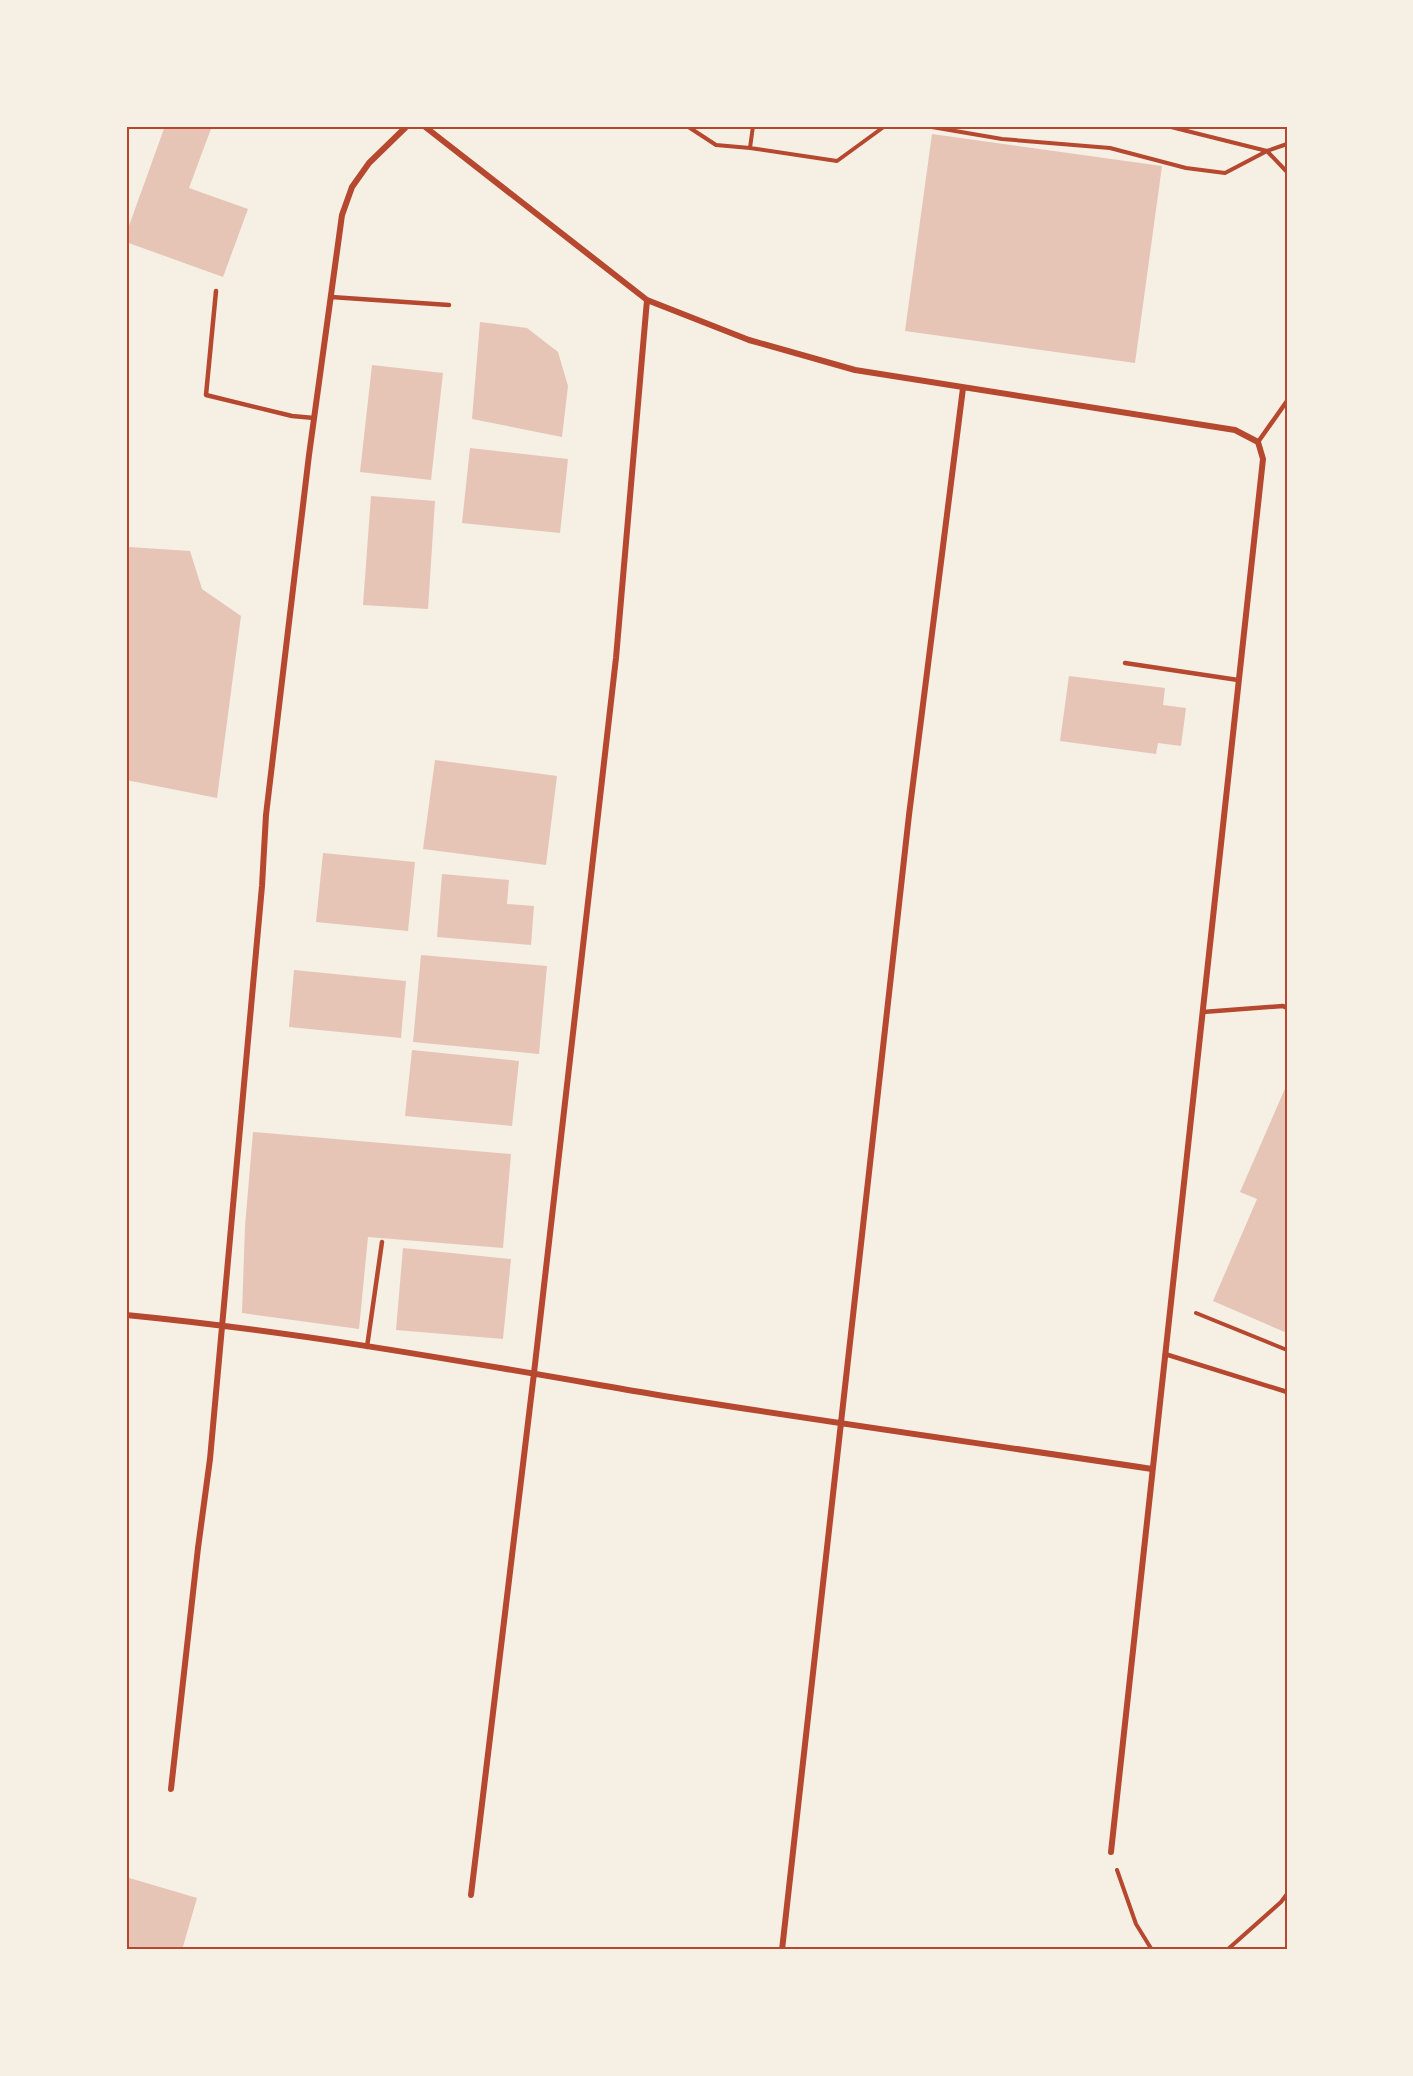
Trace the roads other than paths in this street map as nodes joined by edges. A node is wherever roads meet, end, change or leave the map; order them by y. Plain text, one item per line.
1 (407, 126) edge
2 (424, 126) edge
3 (216, 291) dead end
4 (331, 297) junction
5 (647, 300) junction
6 (449, 305) dead end
7 (963, 388) junction
8 (1287, 401) edge
9 (314, 418) junction
10 (1258, 442) junction
11 (1125, 663) dead end
12 (1238, 680) junction
13 (1287, 1008) edge
14 (1203, 1012) junction
15 (382, 1242) dead end
16 (126, 1315) edge
17 (222, 1324) junction
18 (367, 1347) junction
19 (1165, 1353) junction
20 (534, 1373) junction
21 (1287, 1392) edge
22 (840, 1423) junction
23 (1152, 1469) junction
24 (171, 1789) dead end
25 (1111, 1852) road end
26 (471, 1895) dead end
27 (782, 1950) edge

1 - 4 street
2 - 5 street
3 - 9 lane
4 - 6 lane
4 - 9 street
5 - 7 street
5 - 20 street
7 - 10 street
7 - 22 street
8 - 10 lane
9 - 17 street
10 - 12 street
11 - 12 lane
12 - 14 street
13 - 14 lane
14 - 19 street
15 - 18 lane
16 - 17 street
17 - 18 street
17 - 24 street
18 - 20 street
19 - 21 lane
19 - 23 street
20 - 22 street
20 - 26 street
22 - 23 street
22 - 27 street
23 - 25 street

